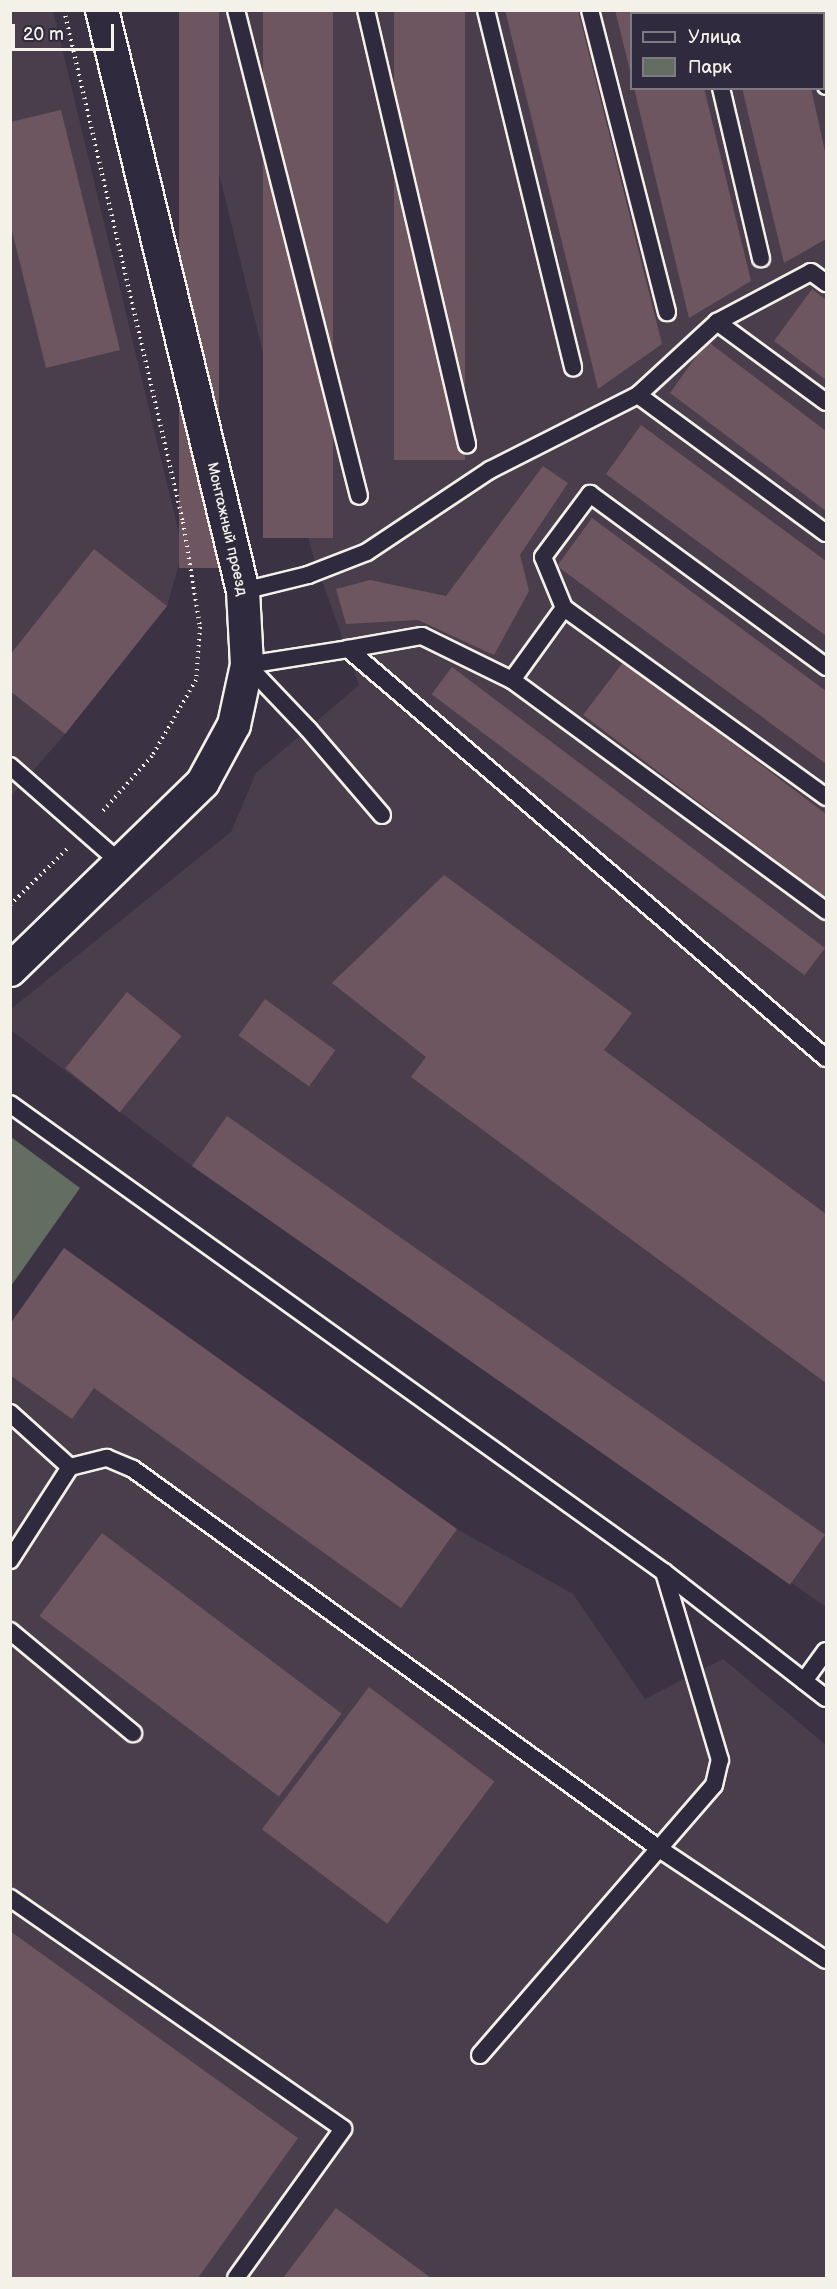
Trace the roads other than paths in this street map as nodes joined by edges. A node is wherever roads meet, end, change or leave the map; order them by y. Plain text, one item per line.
1 (102, 10) edge
2 (236, 10) edge
3 (366, 10) edge
4 (486, 10) edge
5 (590, 10) edge
6 (721, 90) edge
7 (761, 258) dead end
8 (826, 283) edge
9 (667, 312) dead end
10 (717, 322) junction
11 (573, 368) dead end
12 (638, 395) junction
13 (826, 402) edge
14 (467, 444) dead end
15 (359, 496) dead end
16 (826, 533) edge
17 (243, 591) junction
18 (564, 608) junction
19 (348, 649) junction
20 (247, 665) junction
21 (826, 667) edge
22 (512, 680) junction
23 (10, 766) edge
24 (826, 797) edge
25 (382, 815) dead end
26 (122, 864) junction
27 (826, 911) edge
28 (10, 970) edge
29 (826, 1058) edge
30 (10, 1104) edge
31 (10, 1413) edge
32 (70, 1467) junction
33 (10, 1560) edge
34 (664, 1572) junction
35 (10, 1631) edge
36 (826, 1651) edge
37 (804, 1681) junction
38 (826, 1698) edge
39 (133, 1733) dead end
40 (661, 1850) junction
41 (10, 1898) edge
42 (826, 1960) edge
43 (480, 2055) dead end
44 (236, 2278) edge

1 - 17 street, Монтажный проезд
2 - 15 lane
3 - 14 lane
4 - 11 lane
5 - 9 lane
6 - 7 lane
8 - 10 lane
10 - 12 lane
10 - 13 lane
12 - 16 lane
12 - 17 lane
17 - 20 street, Монтажный проезд
18 - 21 lane
18 - 22 lane
18 - 24 lane
19 - 20 lane
19 - 22 lane
19 - 29 lane
20 - 25 lane
20 - 26 street, Монтажный проезд
22 - 27 lane
23 - 26 lane
26 - 28 street, Монтажный проезд
30 - 34 lane
31 - 32 lane
32 - 33 lane
32 - 40 lane
34 - 37 lane
34 - 40 lane
35 - 39 lane
36 - 37 lane
37 - 38 lane
40 - 42 lane
40 - 43 lane
41 - 44 lane

